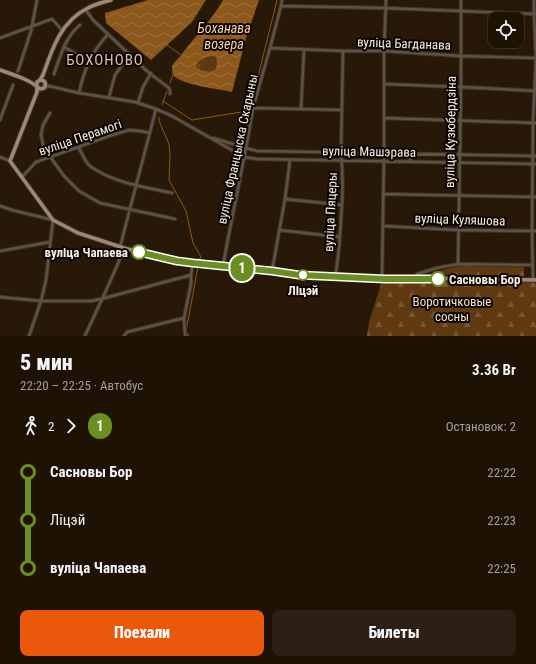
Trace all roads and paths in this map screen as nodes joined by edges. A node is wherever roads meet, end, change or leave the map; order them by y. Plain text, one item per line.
1 (37, 0) edge
2 (111, 0) edge
3 (282, 0) edge
4 (386, 0) edge
5 (461, 0) edge
6 (534, 0) edge
7 (281, 6) junction
8 (385, 8) junction
9 (85, 9) junction
10 (460, 11) junction
11 (535, 14) edge
12 (80, 25) dead end
13 (32, 26) junction
14 (62, 30) junction
15 (108, 34) junction
16 (0, 38) edge
17 (64, 47) junction
18 (270, 48) junction
19 (304, 50) junction
20 (343, 51) junction
21 (384, 51) junction
22 (130, 54) junction
23 (461, 56) junction
24 (536, 58) edge
25 (89, 61) junction
26 (0, 70) edge
27 (18, 71) dead end
28 (151, 73) junction
29 (54, 74) dead end
30 (43, 75) junction
31 (39, 80) junction
32 (29, 81) junction
33 (45, 82) junction
34 (384, 84) junction
35 (13, 85) dead end
36 (49, 86) junction
37 (40, 87) junction
38 (461, 87) junction
39 (535, 91) edge
40 (79, 93) junction
41 (170, 94) dead end
42 (109, 97) junction
43 (138, 103) junction
44 (0, 107) edge
45 (253, 108) junction
46 (4, 109) junction
47 (156, 109) junction
48 (301, 109) junction
49 (342, 110) junction
50 (50, 114) dead end
51 (384, 118) junction
52 (0, 120) edge
53 (460, 121) junction
54 (535, 123) edge
55 (150, 133) junction
56 (207, 136) junction
57 (78, 148) junction
58 (246, 148) junction
59 (341, 152) junction
60 (384, 153) junction
61 (411, 154) junction
62 (460, 155) junction
63 (535, 156) edge
64 (0, 157) edge
65 (51, 157) junction
66 (244, 157) junction
67 (290, 160) junction
68 (342, 160) junction
69 (384, 161) junction
70 (10, 162) junction
71 (410, 162) junction
72 (459, 163) junction
73 (535, 164) edge
74 (22, 177) junction
75 (136, 184) junction
76 (172, 193) dead end
77 (383, 194) junction
78 (459, 196) junction
79 (535, 197) edge
80 (285, 199) junction
81 (342, 205) junction
82 (0, 206) edge
83 (130, 210) junction
84 (53, 220) junction
85 (174, 220) dead end
86 (383, 226) junction
87 (279, 230) junction
88 (458, 230) junction
89 (534, 231) edge
90 (340, 237) junction
91 (50, 242) junction
92 (122, 247) junction
93 (0, 251) edge
94 (193, 263) junction
95 (458, 264) junction
96 (533, 265) junction
97 (223, 266) junction
98 (272, 271) junction
99 (191, 275) junction
100 (335, 277) junction
101 (414, 278) junction
102 (382, 279) junction
103 (535, 280) edge
104 (106, 290) junction
105 (113, 296) junction
106 (0, 297) edge
107 (101, 300) junction
108 (41, 301) junction
109 (184, 318) junction
110 (29, 336) edge
111 (85, 336) edge
112 (124, 336) edge
113 (186, 336) edge

1 - 13 street
2 - 9 main road
3 - 7 street, вуліца Францыска Скарыны
4 - 8 street
5 - 10 street, вуліца Кузюбердзіна
6 - 11 street
7 - 8 street
7 - 18 street, вуліца Францыска Скарыны
8 - 10 street
8 - 21 street
9 - 14 main road
9 - 15 street
10 - 11 street
10 - 23 street, вуліца Кузюбердзіна
11 - 24 street
12 - 17 street
13 - 14 street
13 - 16 street
13 - 27 street
14 - 30 main road
15 - 22 street
15 - 25 street
17 - 25 street
17 - 29 street
18 - 19 street, вуліца Багданава
18 - 45 street, вуліца Францыска Скарыны
19 - 20 street, вуліца Багданава
19 - 48 street
20 - 21 street, вуліца Багданава
20 - 49 street, вуліца Пяцеры
21 - 23 street, вуліца Багданава
21 - 34 street
22 - 28 street
22 - 42 street
23 - 24 street, вуліца Багданава
23 - 38 street, вуліца Кузюбердзіна
24 - 39 street
25 - 40 street
26 - 32 main road
28 - 41 street
28 - 43 street
30 - 31 main road
30 - 33 main road
31 - 32 main road
31 - 33 main road
31 - 37 main road
32 - 37 main road
33 - 36 street, вуліца Машэрава
33 - 37 main road
34 - 38 street
34 - 51 street
35 - 46 street
36 - 37 street
36 - 40 street, вуліца Машэрава
37 - 70 main road
38 - 39 street
38 - 53 street, вуліца Кузюбердзіна
39 - 54 street
40 - 42 street, вуліца Машэрава
42 - 43 street, вуліца Машэрава
43 - 47 street, вуліца Машэрава
44 - 46 street
45 - 48 street
45 - 58 street, вуліца Францыска Скарыны
46 - 52 street
47 - 55 street
47 - 56 street, вуліца Машэрава
48 - 49 street
49 - 59 street, вуліца Пяцеры
50 - 65 street
51 - 53 street
51 - 60 street
53 - 54 street
53 - 62 street, вуліца Кузюбердзіна
54 - 63 street
55 - 57 street, вуліца Перамогі
55 - 75 street
56 - 58 street, вуліца Машэрава
56 - 66 street, вуліца Машэрава
57 - 65 street, вуліца Перамогі
57 - 75 street
58 - 59 street, вуліца Машэрава
58 - 66 street, вуліца Францыска Скарыны
59 - 60 street, вуліца Машэрава
59 - 68 street, вуліца Пяцеры
60 - 61 street, вуліца Машэрава
60 - 69 street
61 - 62 street, вуліца Машэрава
61 - 71 street
62 - 63 street, вуліца Машэрава
62 - 72 street, вуліца Кузюбердзіна
63 - 73 street
64 - 70 street
65 - 74 street, вуліца Перамогі
65 - 83 street
66 - 67 street, вуліца Машэрава
66 - 97 street, вуліца Францыска Скарыны
67 - 68 street, вуліца Машэрава
67 - 80 street
68 - 69 street, вуліца Машэрава
68 - 81 street, вуліца Пяцеры
69 - 71 street, вуліца Машэрава
69 - 77 street
70 - 74 main road
71 - 72 street, вуліца Машэрава
72 - 73 street, вуліца Машэрава
72 - 78 street, вуліца Кузюбердзіна
73 - 79 street
74 - 84 main road
75 - 76 street
75 - 83 street
77 - 78 street
77 - 86 street
78 - 79 street
78 - 88 street, вуліца Кузюбердзіна
79 - 89 street
80 - 81 street
80 - 87 street
81 - 90 street, вуліца Пяцеры
82 - 84 street
83 - 85 street
83 - 92 street
84 - 91 street
84 - 92 main road
86 - 88 street, вуліца Куляшова
86 - 102 street
87 - 90 street
87 - 98 street
88 - 89 street, вуліца Куляшова
88 - 95 street, вуліца Кузюбердзіна
89 - 96 street
90 - 100 street, вуліца Пяцеры
91 - 93 street
91 - 108 street
92 - 94 main road
92 - 104 street
94 - 97 main road
94 - 99 street
95 - 96 street
95 - 101 street
96 - 103 street
97 - 98 main road
98 - 100 main road
99 - 105 street
99 - 109 street
100 - 102 main road
101 - 102 main road
101 - 103 main road
104 - 105 street
104 - 107 street
105 - 107 street
106 - 108 street
107 - 108 street
107 - 111 street
108 - 110 street
109 - 112 street
109 - 113 street

